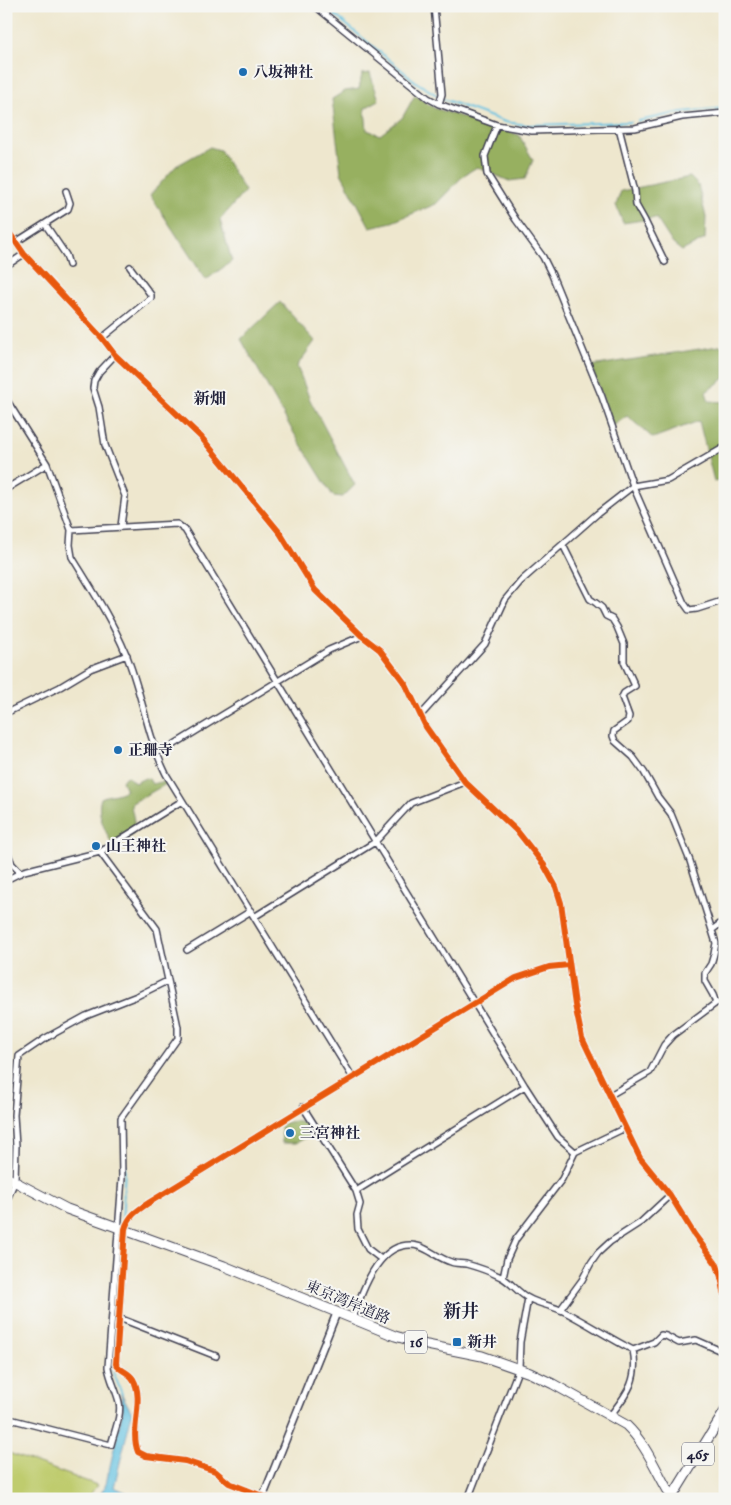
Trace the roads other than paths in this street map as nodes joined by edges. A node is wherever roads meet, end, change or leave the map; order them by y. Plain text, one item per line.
1 (315, 6) edge
2 (434, 6) edge
3 (440, 100) junction
4 (725, 113) edge
5 (496, 125) junction
6 (619, 128) junction
7 (66, 191) dead end
8 (45, 224) junction
9 (6, 228) edge
10 (16, 242) junction
11 (24, 254) junction
12 (664, 262) dead end
13 (69, 265) dead end
14 (6, 266) edge
15 (130, 267) dead end
16 (102, 338) junction
17 (115, 355) junction
18 (6, 399) edge
19 (725, 447) edge
20 (47, 464) junction
21 (633, 486) junction
22 (6, 489) edge
23 (121, 526) junction
24 (71, 530) junction
25 (563, 545) junction
26 (725, 600) edge
27 (362, 636) junction
28 (126, 655) junction
29 (277, 682) junction
30 (6, 713) edge
31 (421, 715) junction
32 (156, 753) junction
33 (465, 782) junction
34 (182, 802) junction
35 (375, 842) junction
36 (6, 849) edge
37 (100, 852) junction
38 (21, 873) junction
39 (6, 880) edge
40 (251, 911) junction
41 (254, 917) junction
42 (725, 920) edge
43 (712, 930) junction
44 (188, 950) dead end
45 (569, 965) junction
46 (167, 981) junction
47 (725, 1000) edge
48 (474, 1003) junction
49 (716, 1003) junction
50 (353, 1078) junction
51 (525, 1086) junction
52 (610, 1095) junction
53 (303, 1107) junction
54 (625, 1128) junction
55 (575, 1152) junction
56 (10, 1179) edge
57 (356, 1191) junction
58 (670, 1195) junction
59 (6, 1202) edge
60 (122, 1228) junction
61 (381, 1259) junction
62 (503, 1278) junction
63 (725, 1296) edge
64 (528, 1298) junction
65 (560, 1310) junction
66 (337, 1312) junction
67 (119, 1318) junction
68 (354, 1319) junction
69 (632, 1350) junction
70 (725, 1351) edge
71 (216, 1356) dead end
72 (519, 1368) junction
73 (725, 1411) edge
74 (610, 1416) junction
75 (6, 1418) edge
76 (265, 1498) edge
77 (673, 1498) edge
78 (468, 1499) edge

1 - 3 street
2 - 3 street
3 - 5 street
4 - 6 street
5 - 6 street
5 - 21 street
6 - 12 street
7 - 8 street
8 - 10 street
8 - 13 street
9 - 10 street
10 - 11 street
11 - 14 street
11 - 16 street
15 - 16 street
16 - 17 street
17 - 23 street
17 - 27 street
18 - 20 street
19 - 21 street
20 - 22 street
20 - 24 street
21 - 25 street
21 - 26 street
23 - 24 street
23 - 29 street
24 - 28 street
25 - 31 street
25 - 43 street
27 - 29 street
27 - 31 street
28 - 30 street
28 - 32 street
29 - 32 street
29 - 35 street
31 - 33 street
32 - 34 street
33 - 35 street
33 - 45 street
34 - 37 street
34 - 40 street
35 - 41 street
35 - 48 street
36 - 38 street
37 - 38 street
37 - 46 street
38 - 39 street
40 - 41 street
40 - 44 street
41 - 50 street
42 - 43 street
43 - 49 street
45 - 48 street
45 - 52 street
46 - 56 street
46 - 60 street
47 - 49 street
48 - 50 street
48 - 51 street
49 - 52 street
50 - 53 street
51 - 55 street
51 - 57 street
52 - 54 street
53 - 57 street
53 - 60 street
54 - 55 street
54 - 58 street
55 - 62 street
56 - 59 street
56 - 60 highway, 東京湾岸道路 / 16
57 - 61 street
58 - 63 street
58 - 65 street
60 - 66 highway, 東京湾岸道路 / 16
60 - 67 street
60 - 75 street
61 - 62 street
61 - 68 street
62 - 64 street
64 - 65 street
64 - 72 street
65 - 69 street
66 - 68 highway, 東京湾岸道路 / 16
66 - 76 street
67 - 71 street
67 - 76 street
68 - 72 highway, 東京湾岸道路 / 16
69 - 70 street
69 - 74 street
72 - 74 highway, 東京湾岸道路 / 16
72 - 78 street
73 - 77 highway, 465
74 - 77 highway, 東京湾岸道路 / 16

